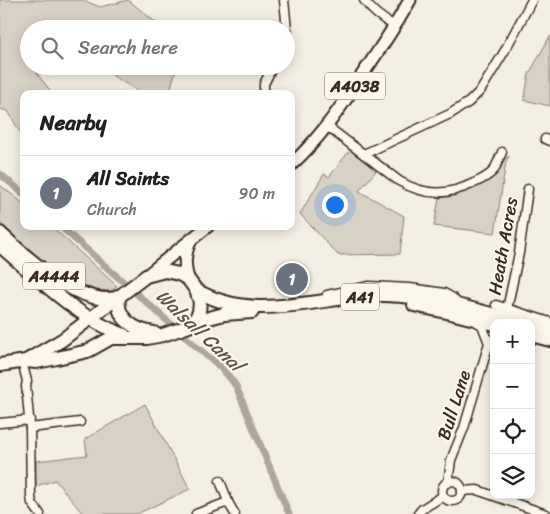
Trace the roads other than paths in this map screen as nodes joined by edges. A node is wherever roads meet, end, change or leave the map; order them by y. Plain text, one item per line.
1 (284, 0) edge
2 (364, 0) edge
3 (410, 0) edge
4 (532, 0) edge
5 (286, 20) edge
6 (395, 26) junction
7 (268, 75) edge
8 (264, 90) edge
9 (328, 127) junction
10 (502, 152) dead end
11 (364, 154) junction
12 (295, 161) edge
13 (528, 189) dead end
14 (203, 230) edge
15 (0, 233) edge
16 (192, 239) junction
17 (0, 246) edge
18 (142, 279) junction
19 (188, 279) junction
20 (196, 290) junction
21 (121, 295) junction
22 (68, 302) junction
23 (496, 305) dead end
24 (507, 309) junction
25 (90, 318) junction
26 (472, 318) junction
27 (509, 319) edge
28 (550, 322) edge
29 (490, 323) edge
30 (192, 324) junction
31 (535, 326) edge
32 (550, 330) edge
33 (166, 334) junction
34 (535, 336) edge
35 (64, 338) junction
36 (131, 338) junction
37 (490, 339) edge
38 (550, 340) edge
39 (490, 344) edge
40 (72, 354) junction
41 (24, 362) junction
42 (0, 365) edge
43 (80, 422) dead end
44 (0, 423) edge
45 (30, 424) junction
46 (220, 481) dead end
47 (448, 483) junction
48 (462, 491) junction
49 (444, 496) junction
50 (228, 504) junction
51 (36, 512) edge
52 (196, 514) edge
53 (235, 514) edge
54 (418, 514) edge
55 (546, 514) edge

1 - 5 street
2 - 6 street
3 - 6 main road, A4038
4 - 11 street
6 - 9 main road, A4038
7 - 8 street
9 - 11 street
9 - 12 main road, A4038
10 - 11 street
13 - 24 street, Heath Acres
14 - 16 main road
15 - 21 highway, A4444
16 - 18 main road
16 - 19 main road
17 - 22 highway, A4444
18 - 19 highway, A41
18 - 21 highway, A41
19 - 20 highway
20 - 27 highway, A41
20 - 30 highway
21 - 25 highway, A41
21 - 33 highway
22 - 25 highway, A4444
22 - 35 highway
23 - 24 street
24 - 28 street
25 - 35 highway, A41
25 - 36 highway, A4444
26 - 29 highway, A41
26 - 30 highway, A41
26 - 37 street
30 - 33 highway, A41
31 - 32 highway
33 - 36 highway, A41
34 - 38 highway
35 - 40 highway
35 - 41 highway, A41
36 - 40 highway, A41
39 - 47 street, Bull Lane
40 - 41 highway, A41
41 - 42 highway, A41
41 - 45 street
43 - 45 street
44 - 45 street
45 - 51 street
46 - 50 street
47 - 48 street
47 - 49 street, Bull Lane
48 - 49 street
48 - 55 street
49 - 54 street
50 - 52 street
50 - 53 street

